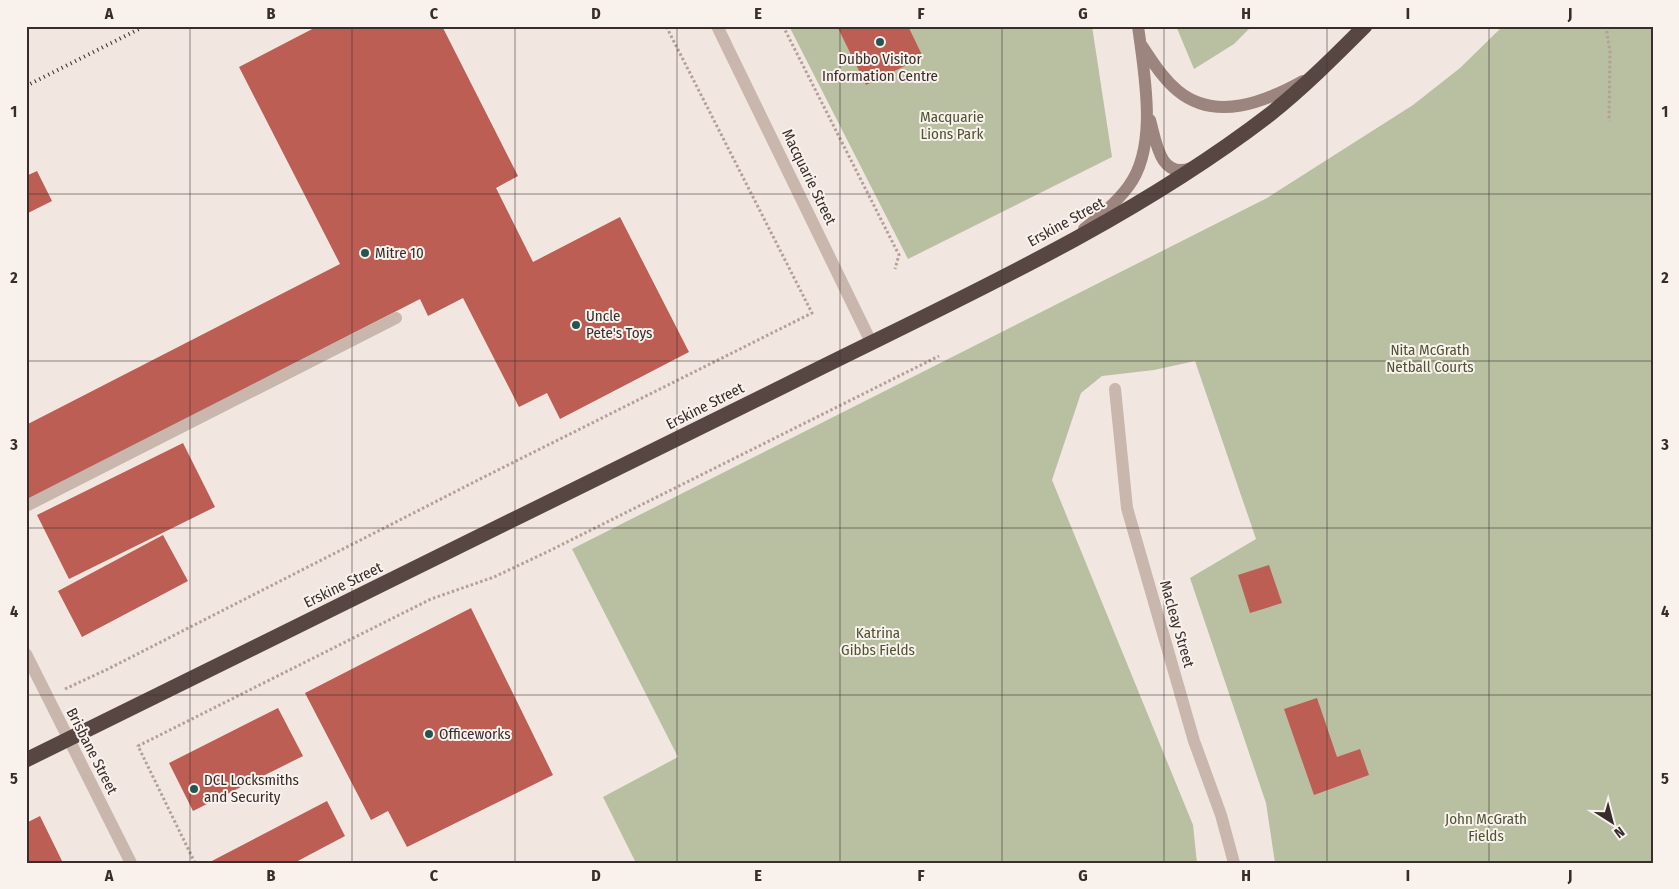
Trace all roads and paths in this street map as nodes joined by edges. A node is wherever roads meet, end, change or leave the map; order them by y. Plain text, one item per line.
1 (666, 26) edge
2 (717, 26) edge
3 (783, 26) edge
4 (1138, 26) edge
5 (1365, 26) edge
6 (1606, 26) edge
7 (1140, 44) junction
8 (1321, 70) junction
9 (1147, 112) junction
10 (1609, 121) dead end
11 (1198, 166) junction
12 (1066, 243) junction
13 (895, 269) dead end
14 (396, 318) dead end
15 (871, 342) junction
16 (939, 356) dead end
17 (1115, 389) dead end
18 (26, 506) edge
19 (26, 654) edge
20 (47, 697) junction
21 (68, 739) junction
22 (26, 760) edge
23 (131, 863) edge
24 (195, 863) edge
25 (1234, 863) edge

1 - 20 path
2 - 15 street, Macquarie Street
3 - 13 path
4 - 7 street
5 - 8 highway, Erskine Street
6 - 10 path
7 - 8 street
7 - 9 street
8 - 11 highway, Erskine Street
9 - 11 street
9 - 12 street
11 - 12 highway, Erskine Street
12 - 15 highway, Erskine Street
14 - 18 street
15 - 21 highway, Erskine Street
16 - 24 path
17 - 25 street, Macleay Street
19 - 20 street, Brisbane Street
20 - 21 street, Brisbane Street
21 - 22 highway, Erskine Street
21 - 23 street, Brisbane Street

